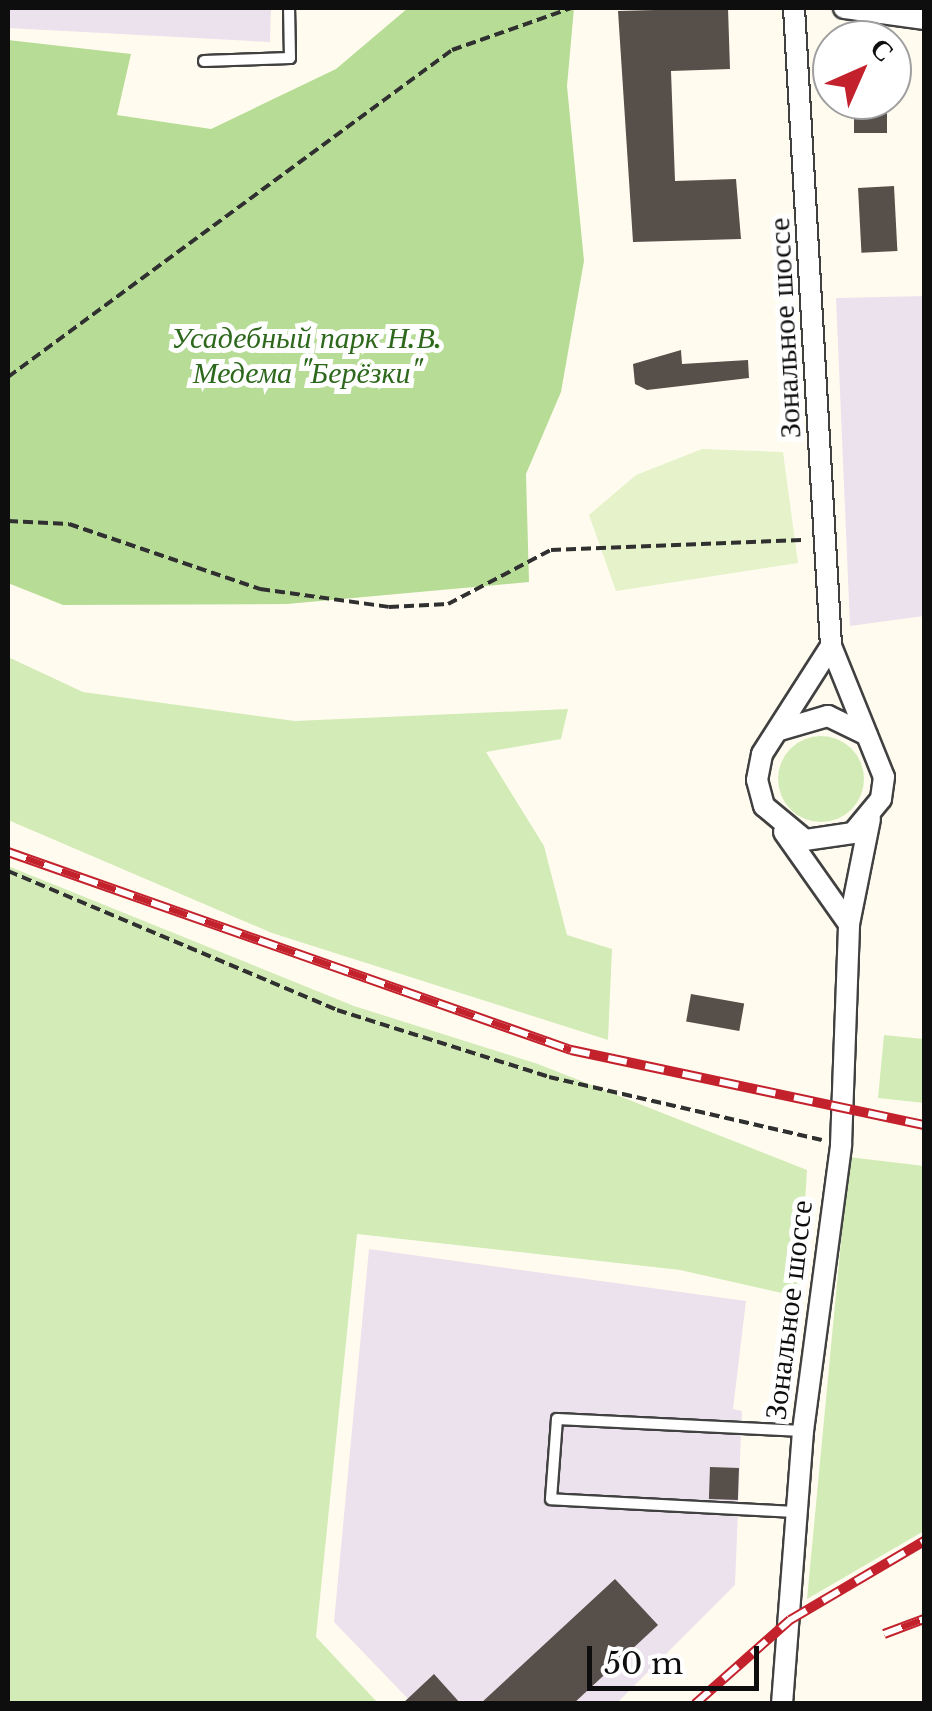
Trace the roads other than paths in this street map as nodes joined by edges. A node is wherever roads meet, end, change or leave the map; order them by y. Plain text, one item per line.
1 (289, 8) edge
2 (794, 8) edge
3 (844, 8) edge
4 (924, 19) edge
5 (204, 61) dead end
6 (831, 646) junction
7 (778, 732) junction
8 (868, 736) junction
9 (870, 819) junction
10 (781, 828) junction
11 (849, 924) junction
12 (803, 1431) junction
13 (795, 1512) junction
14 (782, 1704) edge

1 - 5 lane
2 - 6 street, Зональное шоссе
3 - 4 street
6 - 7 street
6 - 8 street, Зональное шоссе
7 - 8 street
7 - 10 street
8 - 9 street, Зональное шоссе
9 - 10 street
9 - 11 street, Зональное шоссе
10 - 11 street
11 - 12 street, Зональное шоссе
12 - 13 street, Зональное шоссе
12 - 13 lane
13 - 14 street, Зональное шоссе

